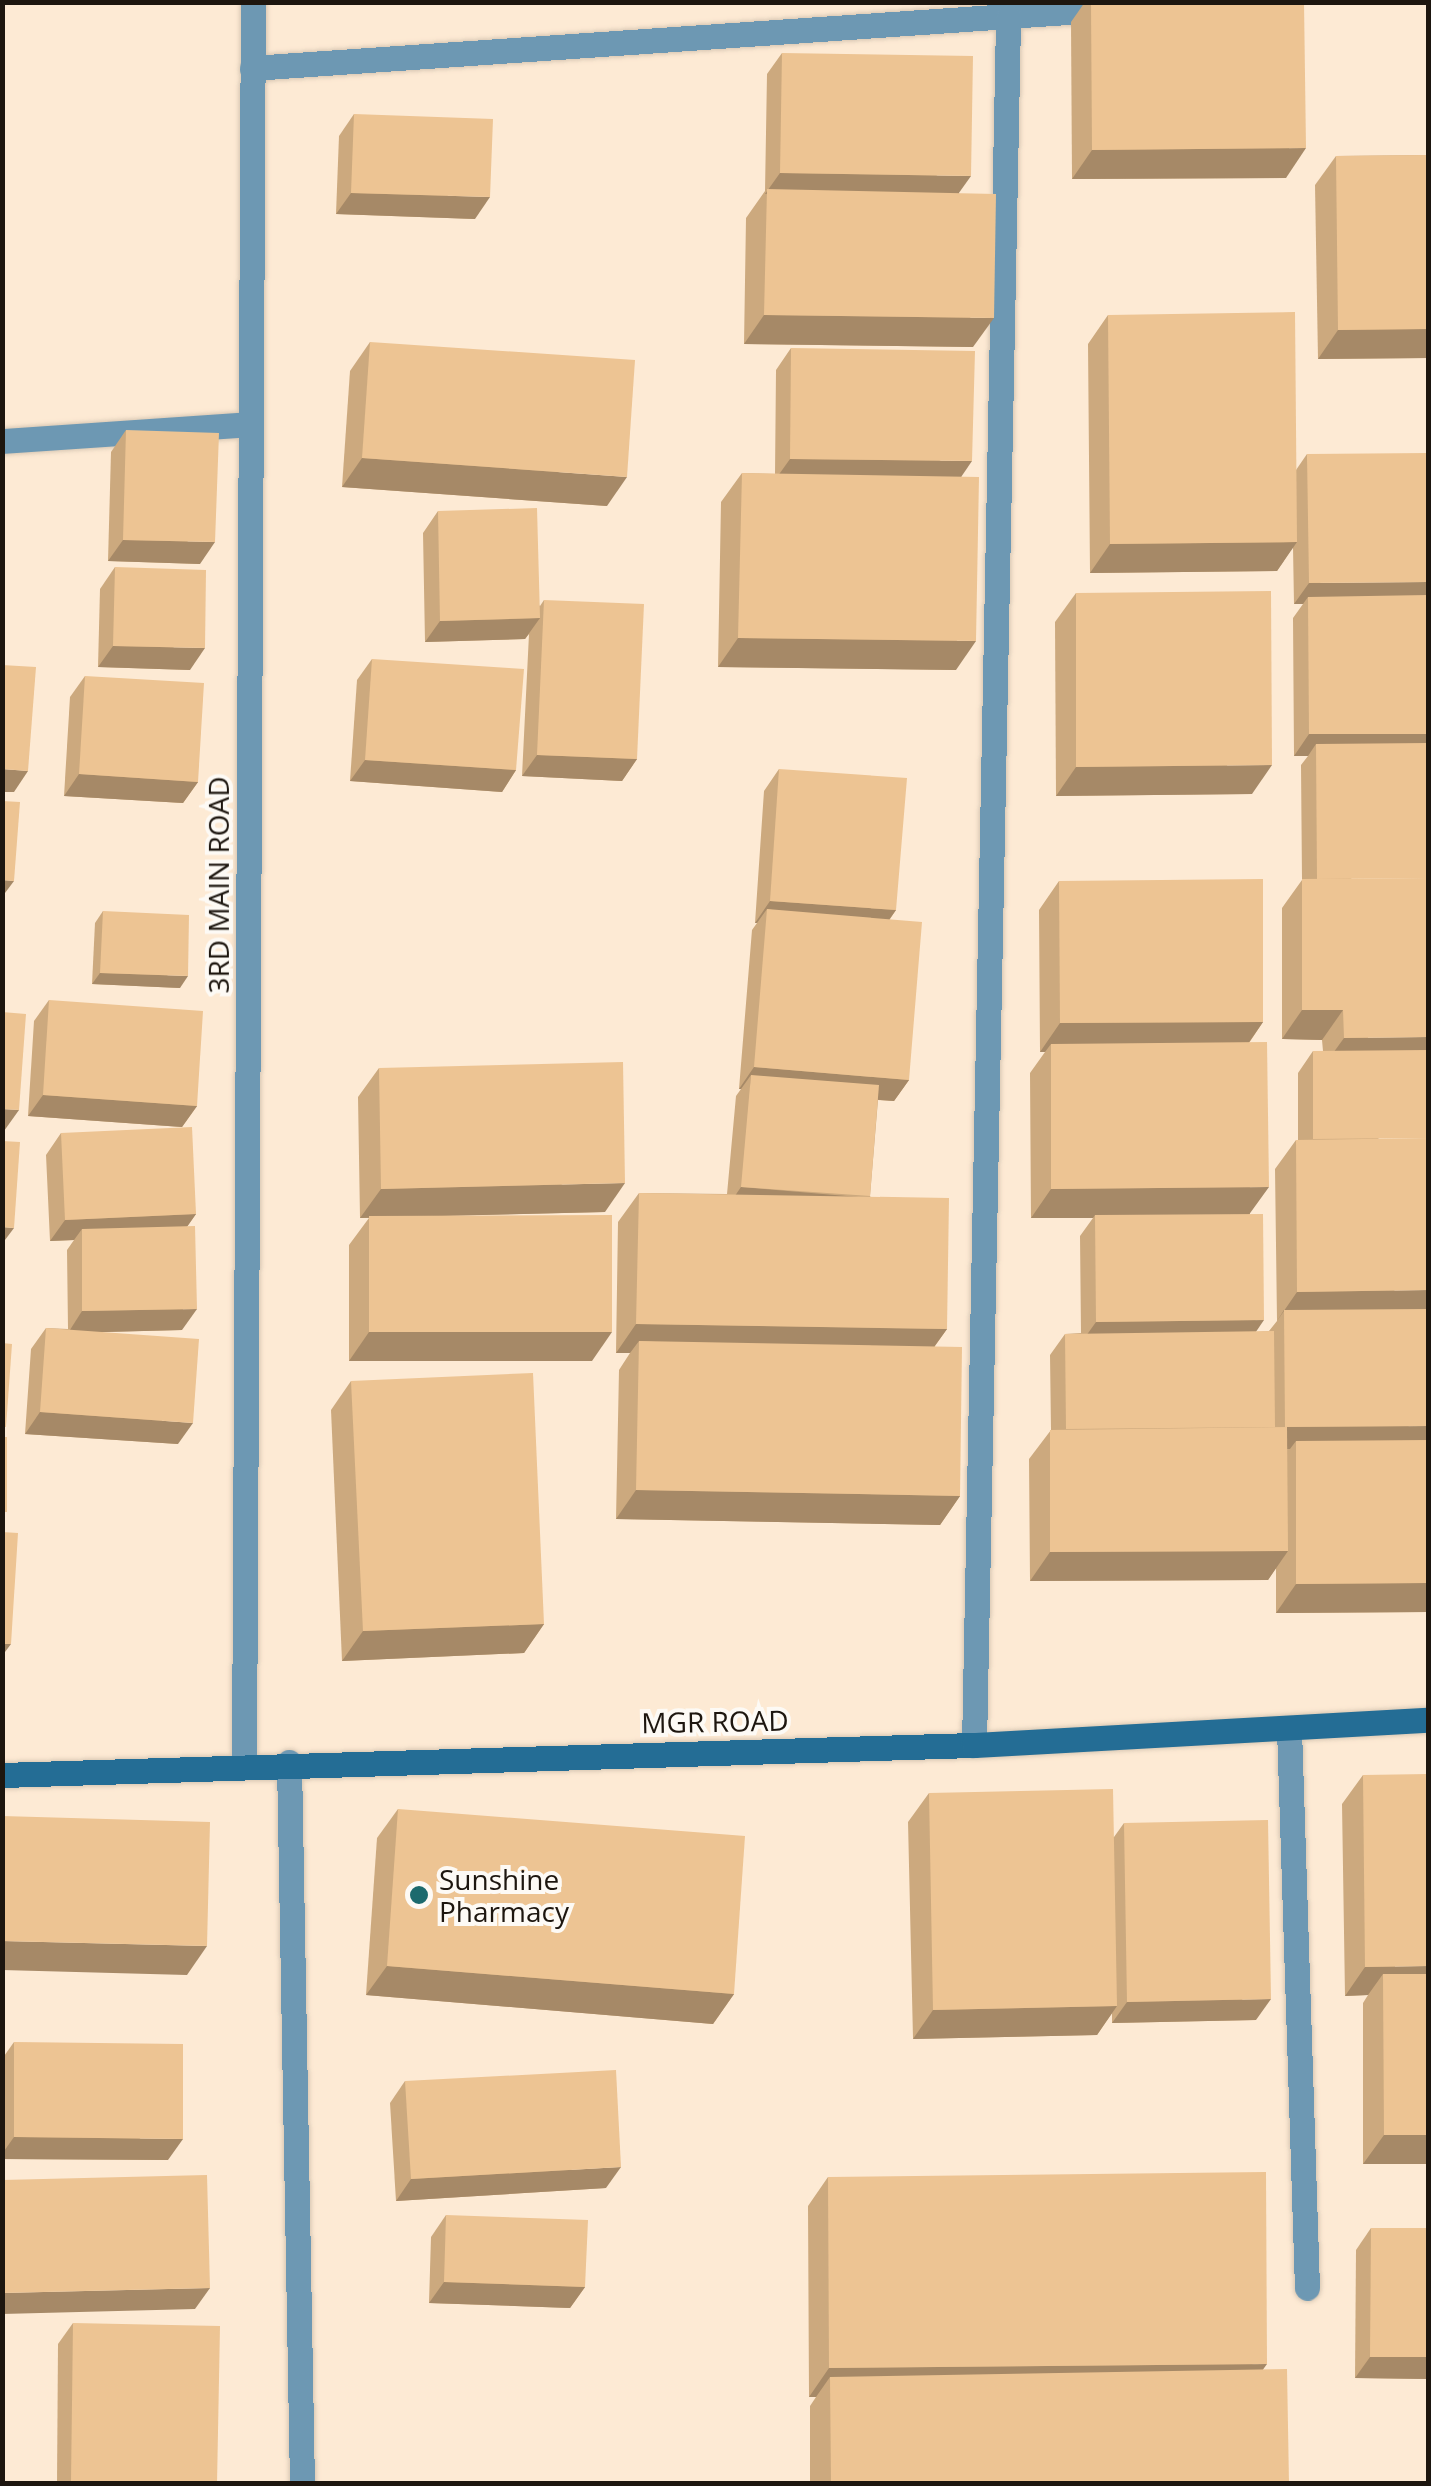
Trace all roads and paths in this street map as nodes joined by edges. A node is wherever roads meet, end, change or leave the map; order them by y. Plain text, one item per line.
1 (253, 2) edge
2 (1137, 7) edge
3 (1008, 17) junction
4 (252, 68) junction
5 (250, 424) junction
6 (2, 441) edge
7 (1428, 1720) edge
8 (1289, 1728) junction
9 (974, 1744) junction
10 (289, 1762) junction
11 (244, 1767) junction
12 (2, 1775) edge
13 (1307, 2288) dead end
14 (302, 2484) edge

1 - 4 street, 3RD MAIN ROAD
2 - 3 street
3 - 4 street
3 - 9 street
4 - 5 street, 3RD MAIN ROAD
5 - 6 street
5 - 11 street, 3RD MAIN ROAD
7 - 8 street, MGR ROAD
8 - 9 street, MGR ROAD
8 - 13 street
9 - 10 street, MGR ROAD
10 - 11 street, MGR ROAD
10 - 14 street
11 - 12 street, MGR ROAD

